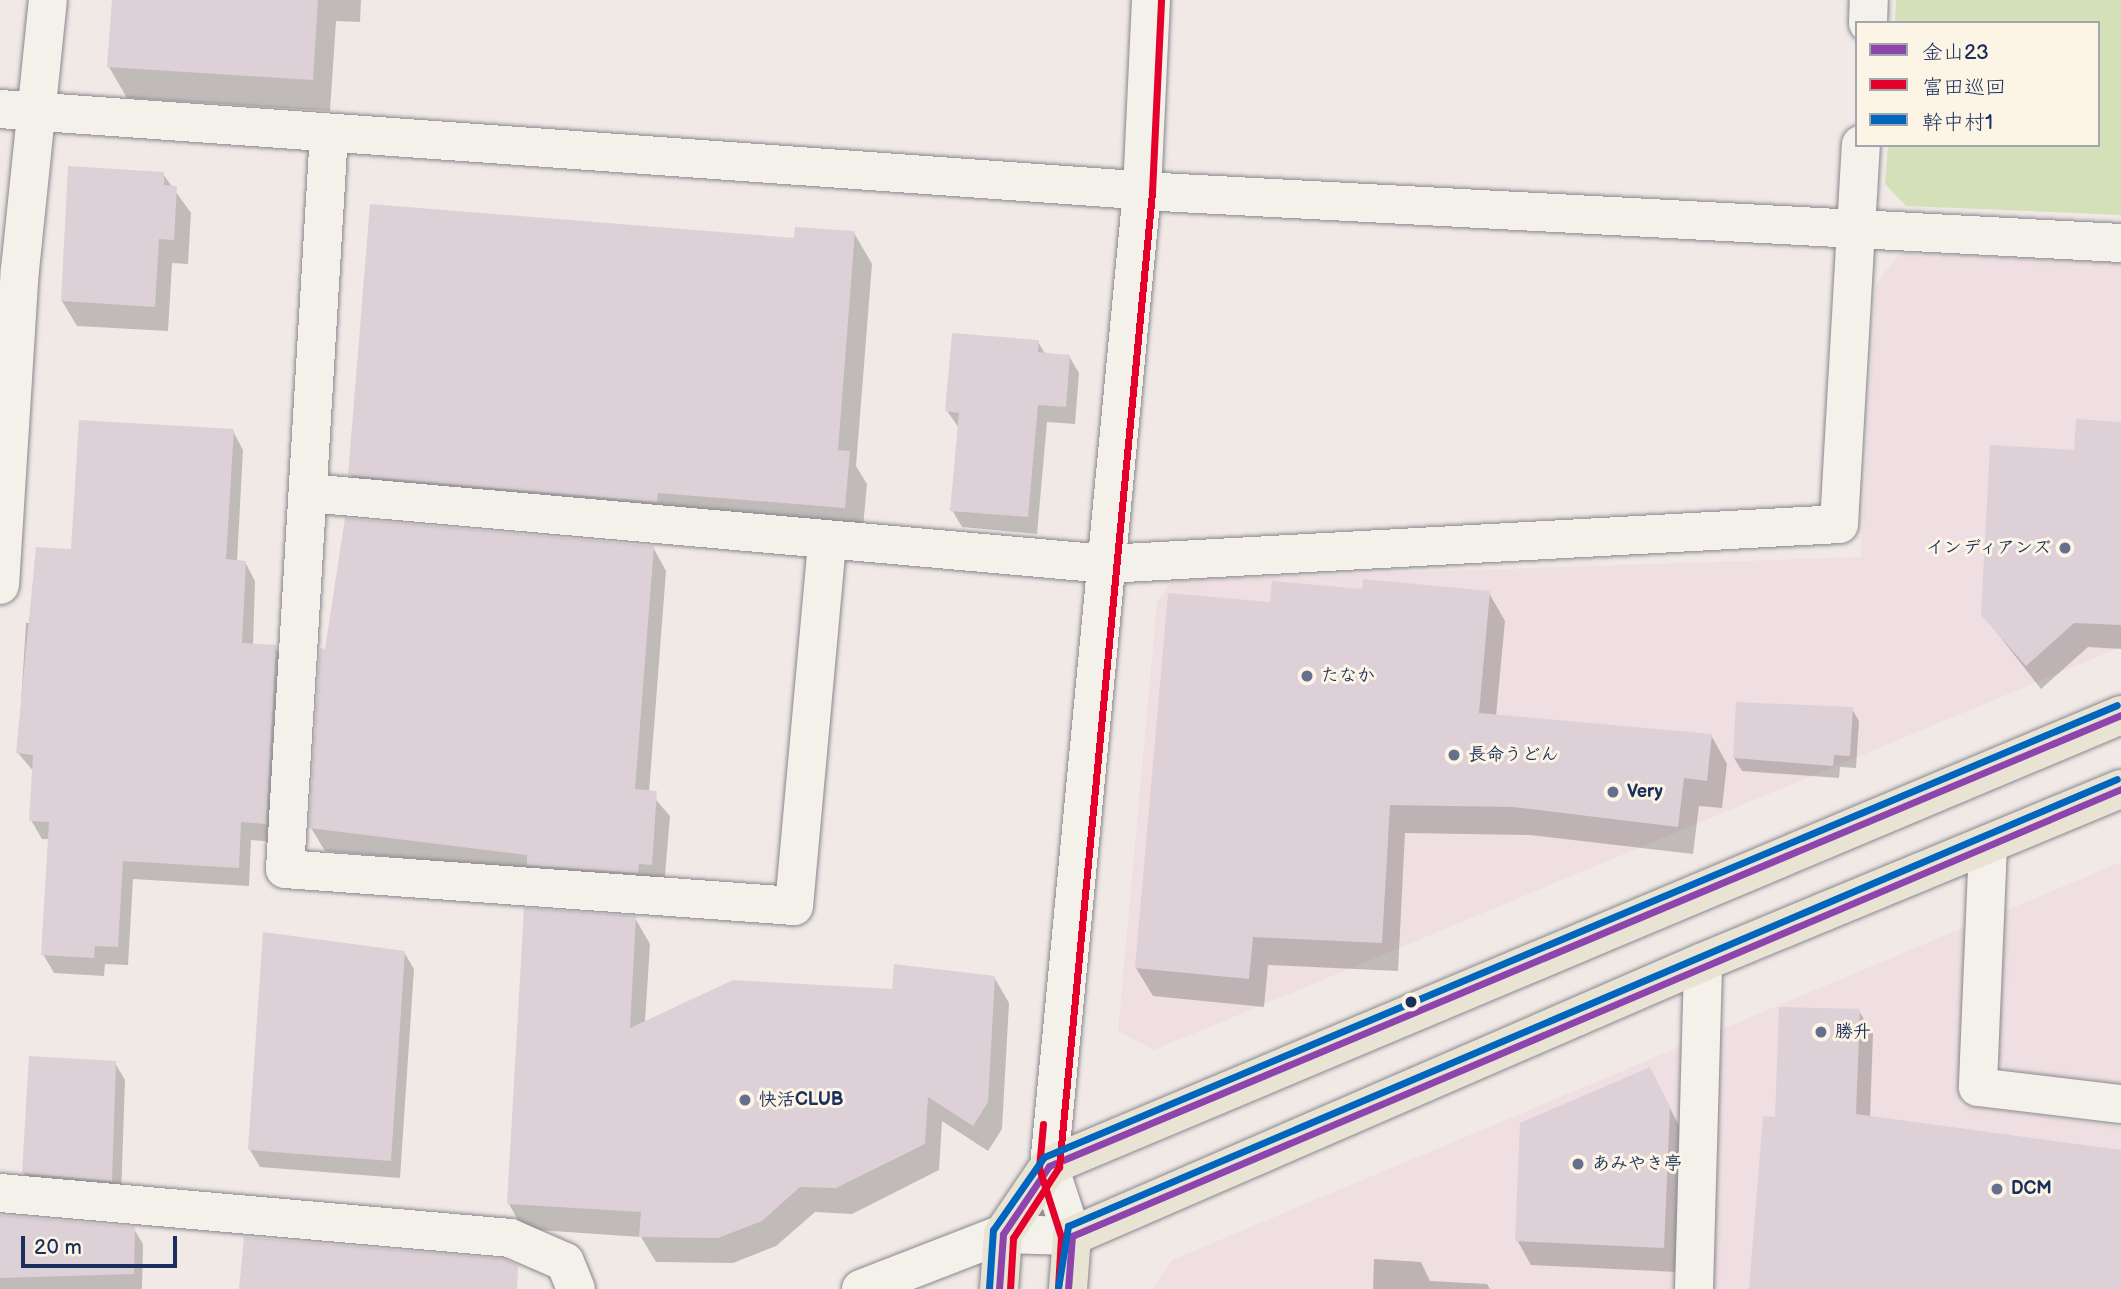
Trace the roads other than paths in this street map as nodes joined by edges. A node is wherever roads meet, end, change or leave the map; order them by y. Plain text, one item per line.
1 (48, 0) edge
2 (1151, 0) edge
3 (1869, 0) edge
4 (1868, 21) edge
5 (18, 111) edge
6 (329, 133) junction
7 (1861, 147) edge
8 (1142, 191) junction
9 (1856, 232) junction
10 (2121, 243) edge
11 (10, 270) edge
12 (308, 493) junction
13 (1, 539) edge
14 (827, 540) junction
15 (1106, 564) junction
16 (0, 584) edge
17 (2121, 715) edge
18 (2121, 789) edge
19 (1988, 845) junction
20 (1703, 962) junction
21 (2121, 1104) edge
22 (1049, 1166) junction
23 (0, 1193) edge
24 (1003, 1234) junction
25 (1072, 1236) junction
26 (576, 1289) edge
27 (861, 1289) edge
28 (999, 1289) edge
29 (1068, 1289) edge
30 (1694, 1289) edge

1 - 5 street
2 - 8 street
3 - 4 street
5 - 6 street
5 - 11 street
6 - 8 street
6 - 12 street
7 - 9 street
8 - 9 street
8 - 15 street
9 - 10 street
9 - 15 street
11 - 13 street
12 - 14 street
12 - 14 street
13 - 16 street
14 - 15 street
15 - 22 street
17 - 22 main road
18 - 19 main road
19 - 20 main road
19 - 21 street
20 - 25 main road
20 - 30 street
22 - 24 main road
22 - 25 street
23 - 26 street
24 - 25 street
24 - 27 street
24 - 28 main road
25 - 29 main road

